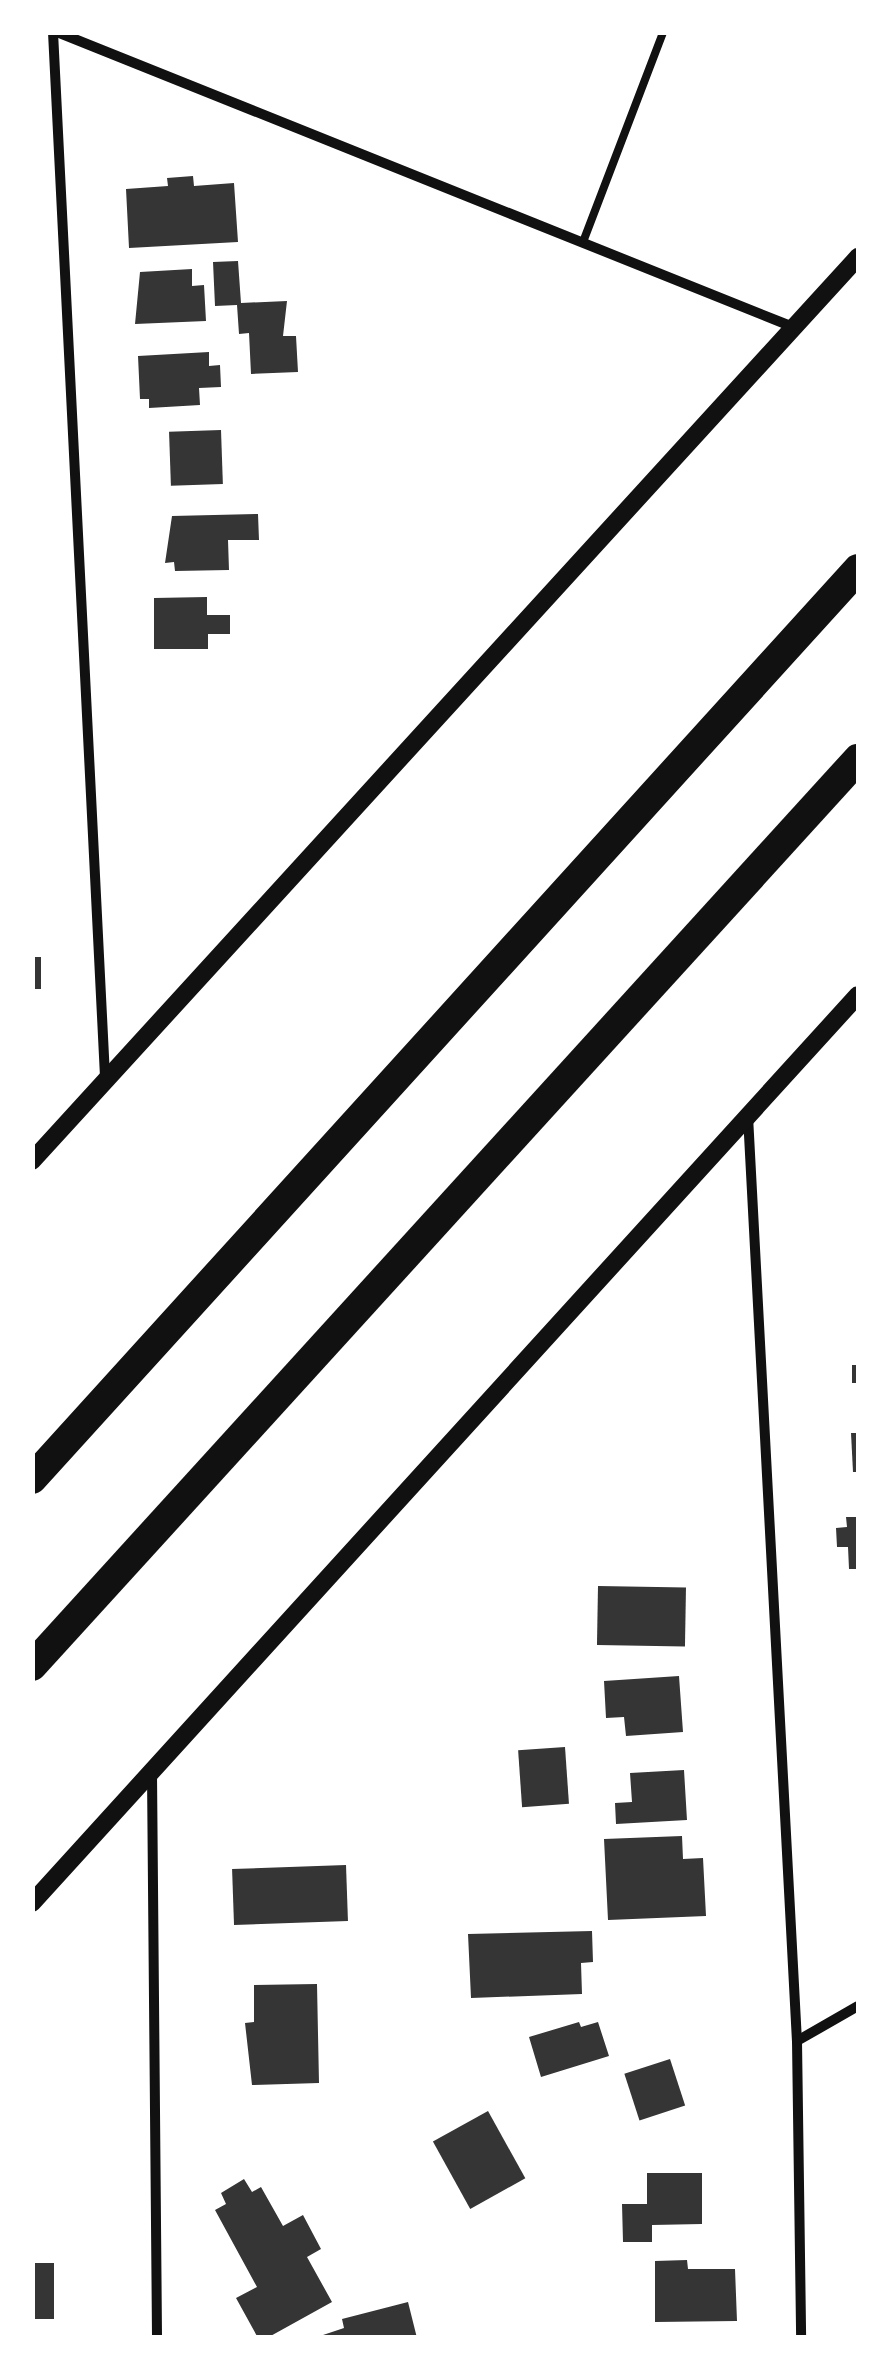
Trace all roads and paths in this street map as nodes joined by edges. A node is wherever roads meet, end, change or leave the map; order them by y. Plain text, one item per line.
1 (55, 32) edge
2 (663, 32) edge
3 (583, 242) junction
4 (858, 256) edge
5 (793, 327) junction
6 (858, 569) edge
7 (858, 760) edge
8 (858, 995) edge
9 (105, 1079) junction
10 (748, 1115) junction
11 (32, 1161) edge
12 (32, 1479) edge
13 (32, 1666) edge
14 (152, 1770) junction
15 (32, 1903) edge
16 (858, 2006) edge
17 (796, 2042) junction
18 (157, 2338) edge
19 (801, 2338) edge

1 - 3 street
1 - 9 street
2 - 3 lane
3 - 5 street
4 - 5 street
5 - 9 street
6 - 12 highway
7 - 13 highway
8 - 10 street
9 - 11 street
10 - 14 street
10 - 17 street
14 - 15 street
14 - 18 street
16 - 17 street
17 - 19 street

